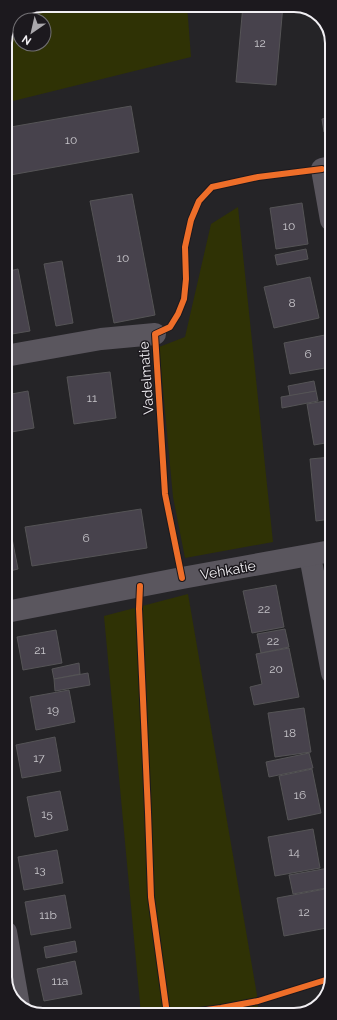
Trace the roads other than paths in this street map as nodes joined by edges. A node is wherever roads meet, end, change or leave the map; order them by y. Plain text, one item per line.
1 (325, 169) edge
2 (325, 186) edge
3 (155, 334) dead end
4 (12, 355) edge
5 (325, 552) edge
6 (310, 556) junction
7 (12, 611) edge
8 (325, 636) edge
9 (12, 966) edge
10 (17, 994) edge

1 - 2 street
3 - 4 street, Vadelmatie
5 - 6 street, Vehkatie
6 - 7 street, Vehkatie
6 - 8 street
9 - 10 street

